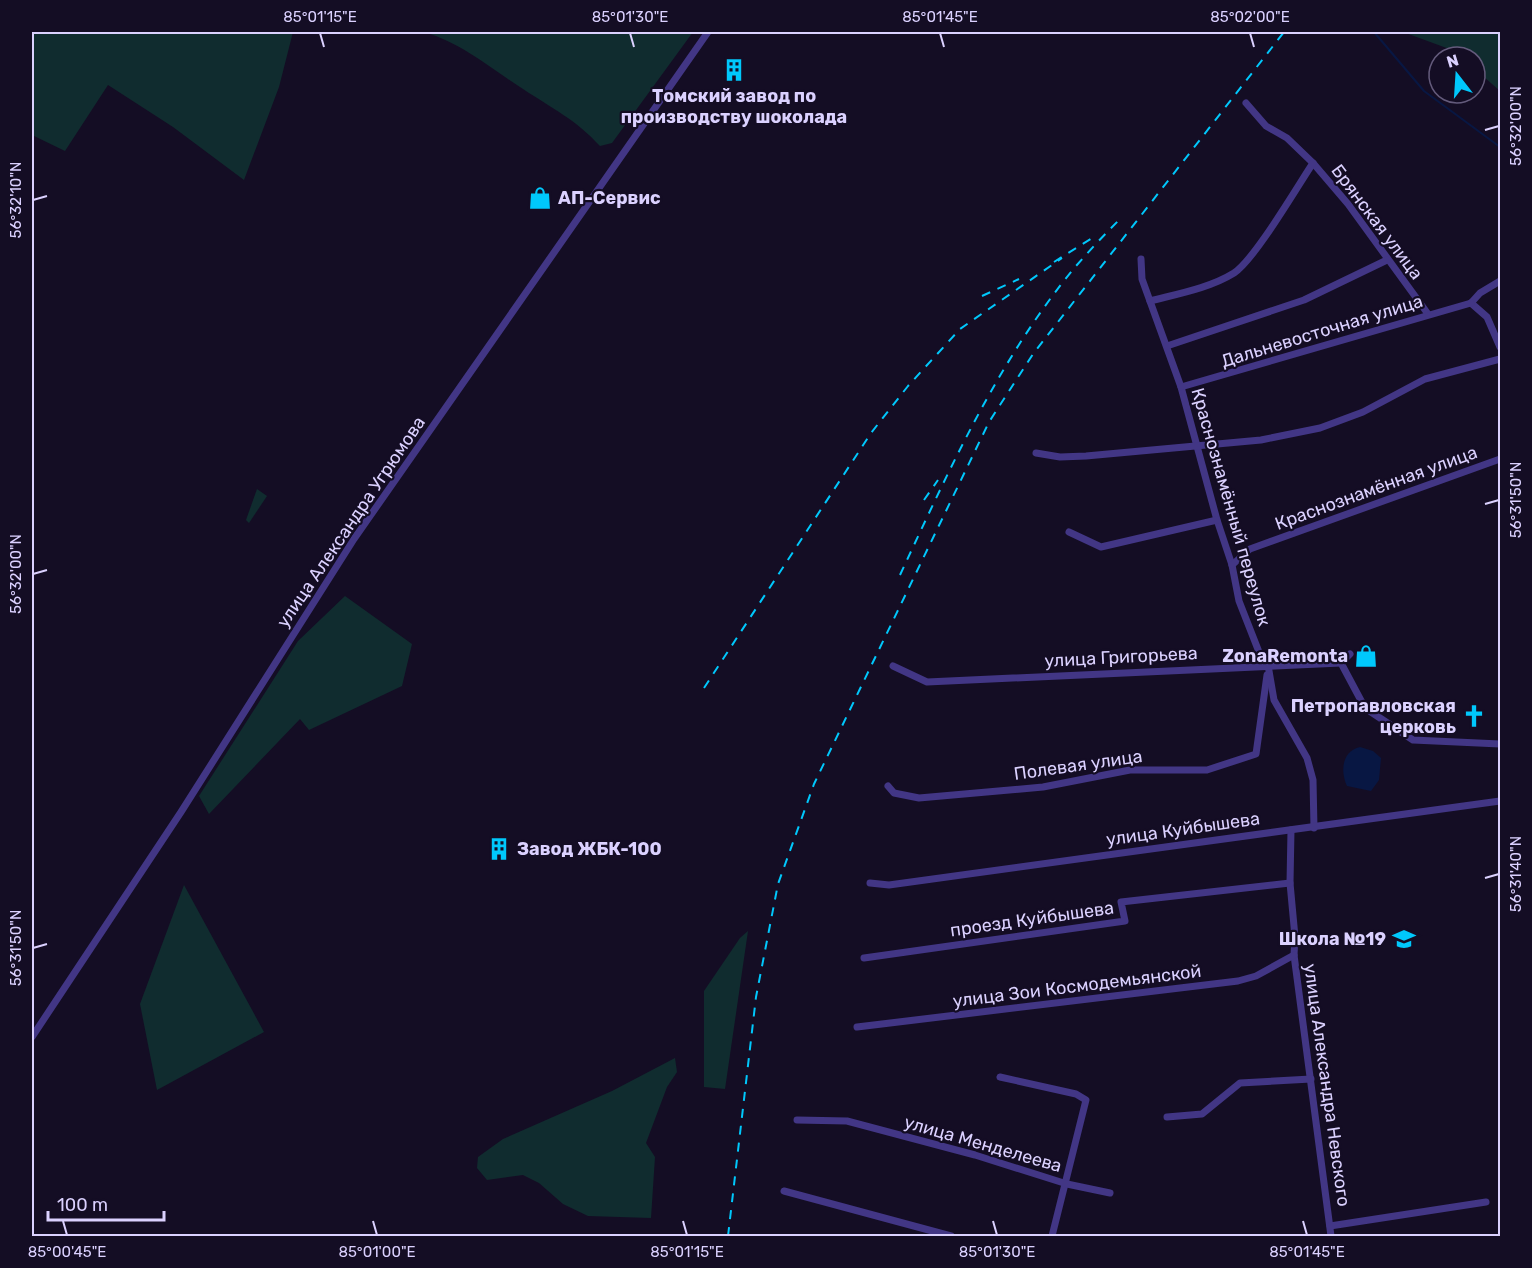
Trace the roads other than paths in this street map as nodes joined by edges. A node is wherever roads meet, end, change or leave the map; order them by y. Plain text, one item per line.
1 (708, 32) edge
2 (1246, 103) dead end
3 (1313, 163) junction
4 (1141, 259) dead end
5 (1387, 260) junction
6 (1500, 281) edge
7 (1150, 301) junction
8 (1472, 303) junction
9 (1428, 314) junction
10 (1167, 346) junction
11 (1500, 347) edge
12 (1500, 359) edge
13 (1181, 387) junction
14 (1196, 445) junction
15 (1036, 453) dead end
16 (1500, 459) edge
17 (1217, 520) junction
18 (1069, 532) dead end
19 (1232, 565) junction
20 (1350, 654) dead end
21 (1341, 663) junction
22 (1268, 665) junction
23 (893, 666) dead end
24 (1500, 744) edge
25 (888, 786) dead end
26 (1500, 801) edge
27 (1314, 828) junction
28 (1291, 830) junction
29 (870, 883) dead end
30 (1290, 883) junction
31 (1294, 955) junction
32 (864, 958) dead end
33 (857, 1027) dead end
34 (32, 1037) edge
35 (1000, 1077) dead end
36 (1311, 1079) junction
37 (1167, 1117) dead end
38 (797, 1120) dead end
39 (1067, 1184) junction
40 (783, 1191) dead end
41 (1110, 1193) dead end
42 (1486, 1202) dead end
43 (1330, 1226) junction
44 (951, 1236) edge
45 (1052, 1236) edge
46 (1331, 1236) edge

1 - 34 street, улица Александра Угрюмова
2 - 3 street, Брянская улица
3 - 5 street, Брянская улица
3 - 7 street
4 - 7 street, Краснознамённый переулок
5 - 9 street, Брянская улица
5 - 10 street
6 - 8 street
7 - 10 street, Краснознамённый переулок
8 - 9 street, Дальневосточная улица
8 - 11 street
9 - 13 street, Дальневосточная улица
10 - 13 street, Краснознамённый переулок
12 - 14 street
13 - 14 street, Краснознамённый переулок
14 - 15 street
14 - 17 street, Краснознамённый переулок
16 - 19 street, Краснознамённая улица
17 - 18 street
17 - 19 street, Краснознамённый переулок
19 - 22 street, Краснознамённый переулок
20 - 21 street
21 - 22 street, улица Григорьева
21 - 24 street
22 - 23 street, улица Григорьева
22 - 25 street, Полевая улица
22 - 27 street, Краснознамённый переулок
26 - 27 street, улица Куйбышева
27 - 28 street, улица Куйбышева
28 - 29 street, улица Куйбышева
28 - 30 street, улица Александра Невского
30 - 31 street, улица Александра Невского
30 - 32 street, проезд Куйбышева
31 - 33 street, улица Зои Космодемьянской
31 - 36 street, улица Александра Невского
35 - 39 street
36 - 37 street
36 - 43 street, улица Александра Невского
38 - 39 street, улица Менделеева
39 - 41 street, улица Менделеева
39 - 45 street
40 - 44 street
42 - 43 street
43 - 46 street, улица Александра Невского

